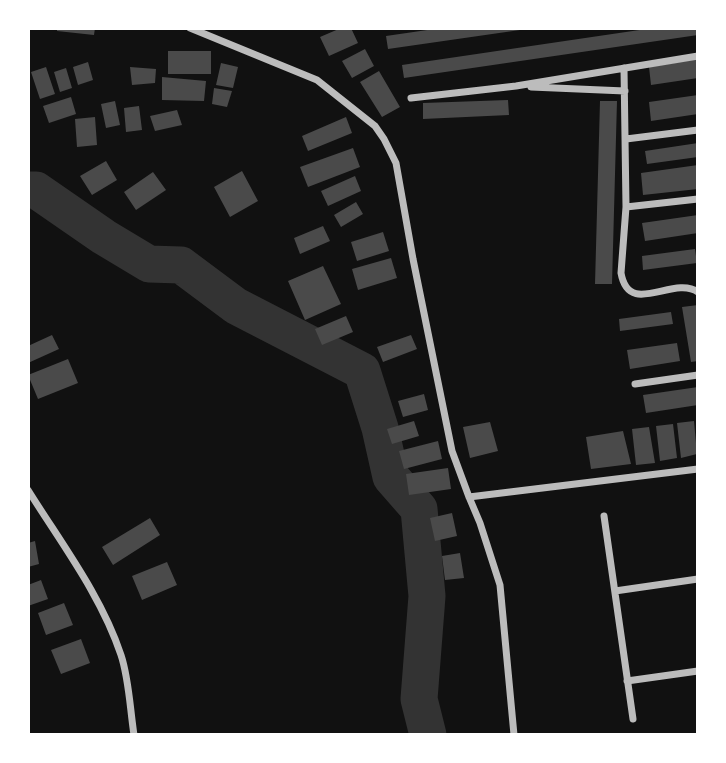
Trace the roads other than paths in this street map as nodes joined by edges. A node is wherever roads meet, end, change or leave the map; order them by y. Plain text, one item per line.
1 (190, 28) edge
2 (698, 56) edge
3 (624, 68) junction
4 (516, 86) junction
5 (625, 91) junction
6 (411, 98) dead end
7 (698, 130) edge
8 (626, 139) junction
9 (698, 199) edge
10 (626, 207) junction
11 (698, 292) edge
12 (698, 375) edge
13 (635, 384) dead end
14 (698, 469) edge
15 (28, 490) edge
16 (468, 497) junction
17 (604, 516) dead end
18 (698, 579) edge
19 (615, 591) junction
20 (698, 671) edge
21 (627, 681) junction
22 (633, 719) dead end
23 (134, 735) edge
24 (514, 735) edge

1 - 16 street
2 - 3 street
3 - 4 street
3 - 5 street
4 - 5 street
4 - 6 street
5 - 8 street
7 - 8 street
8 - 10 street
9 - 10 street
10 - 11 street
12 - 13 street
14 - 16 street
15 - 23 street
16 - 24 street
17 - 19 street
18 - 19 street
19 - 21 street
20 - 21 street
21 - 22 street

